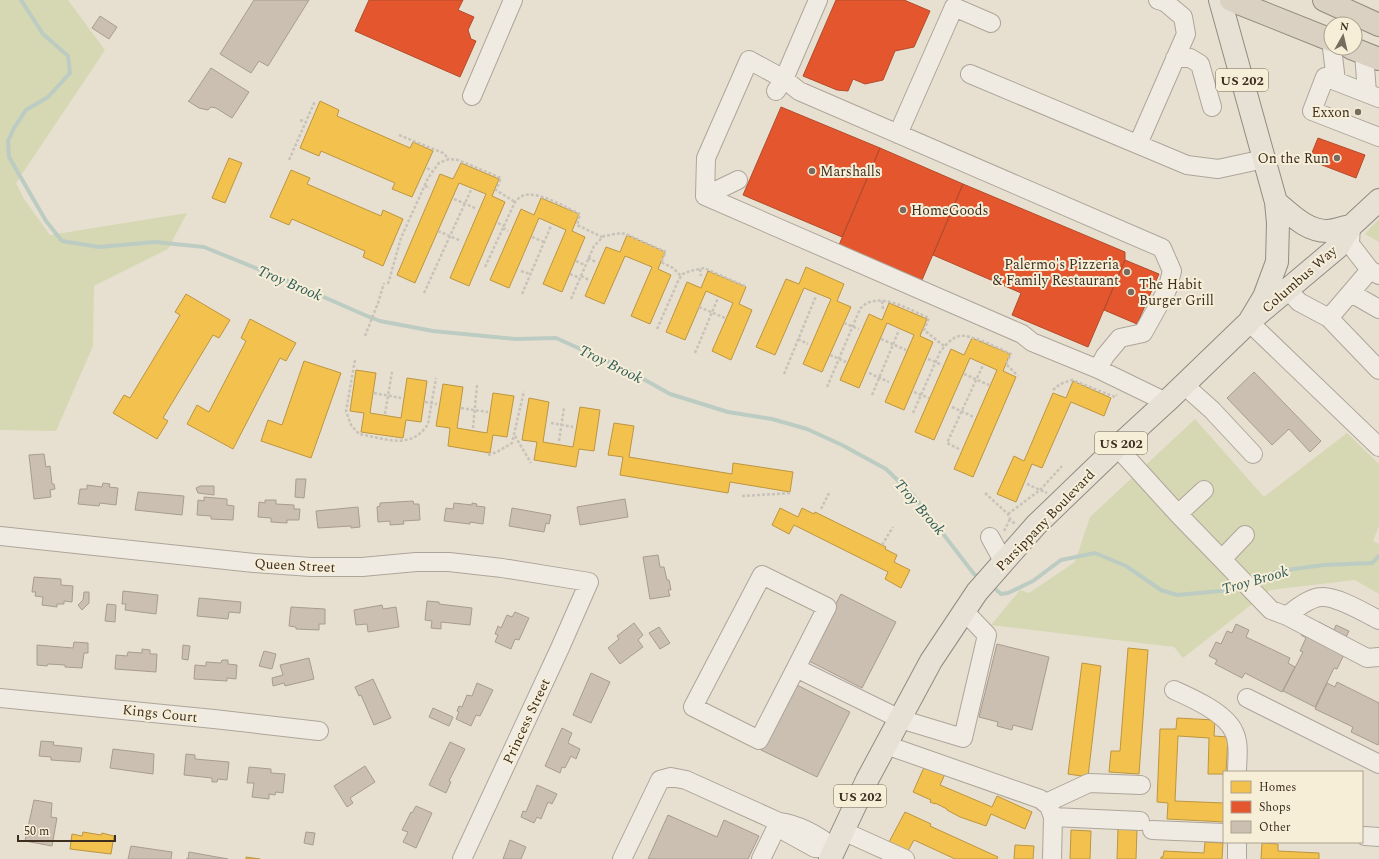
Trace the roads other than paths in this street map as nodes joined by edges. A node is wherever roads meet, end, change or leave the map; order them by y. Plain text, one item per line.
1 (512, 0) edge
2 (818, 0) edge
3 (1158, 0) edge
4 (1220, 0) edge
5 (1231, 0) edge
6 (1324, 0) edge
7 (975, 7) edge
8 (991, 23) dead end
9 (1379, 25) edge
10 (1323, 37) edge
11 (1365, 54) edge
12 (1333, 56) edge
13 (1175, 58) junction
14 (970, 74) dead end
15 (1336, 81) junction
16 (780, 85) junction
17 (1373, 95) edge
18 (472, 96) dead end
19 (1212, 107) dead end
20 (898, 134) junction
21 (1379, 137) edge
22 (1138, 144) junction
23 (1264, 159) junction
24 (738, 180) dead end
25 (705, 196) junction
26 (1379, 200) edge
27 (1276, 202) junction
28 (1351, 226) junction
29 (1375, 273) edge
30 (1288, 290) junction
31 (1351, 293) junction
32 (1376, 309) edge
33 (1329, 318) junction
34 (1249, 322) junction
35 (1098, 369) junction
36 (1379, 370) edge
37 (1184, 385) junction
38 (1166, 402) junction
39 (1379, 447) edge
40 (1117, 448) junction
41 (1254, 454) dead end
42 (1204, 490) dead end
43 (1178, 514) junction
44 (997, 535) road end
45 (0, 536) edge
46 (1245, 536) dead end
47 (1226, 564) junction
48 (1000, 565) junction
49 (589, 582) joint
50 (964, 611) junction
51 (1287, 616) junction
52 (1379, 620) edge
53 (1379, 657) edge
54 (796, 668) junction
55 (1174, 690) dead end
56 (0, 698) edge
57 (1247, 698) dead end
58 (900, 719) junction
59 (319, 731) dead end
60 (886, 745) junction
61 (1379, 764) edge
62 (1237, 771) edge
63 (1140, 785) dead end
64 (1049, 810) junction
65 (779, 822) junction
66 (1223, 833) edge
67 (1237, 843) edge
68 (836, 846) edge
69 (462, 859) edge
70 (622, 859) edge
71 (761, 859) edge
72 (905, 859) edge
73 (1052, 859) edge
74 (1237, 859) edge

1 - 18 street
2 - 16 street
3 - 13 street
4 - 23 main road, Parsippany Boulevard / US 202
5 - 10 highway
6 - 9 highway
7 - 8 street
7 - 20 street
11 - 17 street
12 - 15 street
13 - 19 street
13 - 22 street
14 - 22 street
15 - 17 street
15 - 21 street
16 - 20 street
16 - 25 street
20 - 35 street
22 - 23 street
23 - 27 main road, Parsippany Boulevard / US 202
24 - 25 street
25 - 35 street
26 - 28 main road, Columbus Way
27 - 28 main road
27 - 34 main road, Parsippany Boulevard / US 202
28 - 29 street
28 - 30 main road, Columbus Way
29 - 31 street
30 - 33 street
30 - 34 main road, Columbus Way
31 - 32 street
31 - 33 street
33 - 36 street
34 - 37 main road, Parsippany Boulevard / US 202
34 - 39 street
35 - 38 street
37 - 38 main road, Parsippany Boulevard / US 202
37 - 41 street
38 - 40 main road, Parsippany Boulevard / US 202
40 - 43 street
40 - 48 main road, Parsippany Boulevard / US 202
42 - 43 street
43 - 47 street
44 - 48 street
45 - 49 street, Queen Street
46 - 47 street
47 - 51 street
48 - 50 main road, Parsippany Boulevard / US 202
49 - 69 street, Princess Street
50 - 58 main road, Parsippany Boulevard / US 202
50 - 58 street
51 - 52 street
51 - 53 street
54 - 54 street
54 - 58 street
55 - 62 street
56 - 59 street, Kings Court
57 - 61 street
58 - 60 main road, Parsippany Boulevard / US 202
60 - 64 street
60 - 68 main road, Parsippany Boulevard / US 202
63 - 64 street
64 - 66 street
64 - 73 street
65 - 68 street
65 - 70 street
65 - 71 street
67 - 74 street
68 - 72 street

